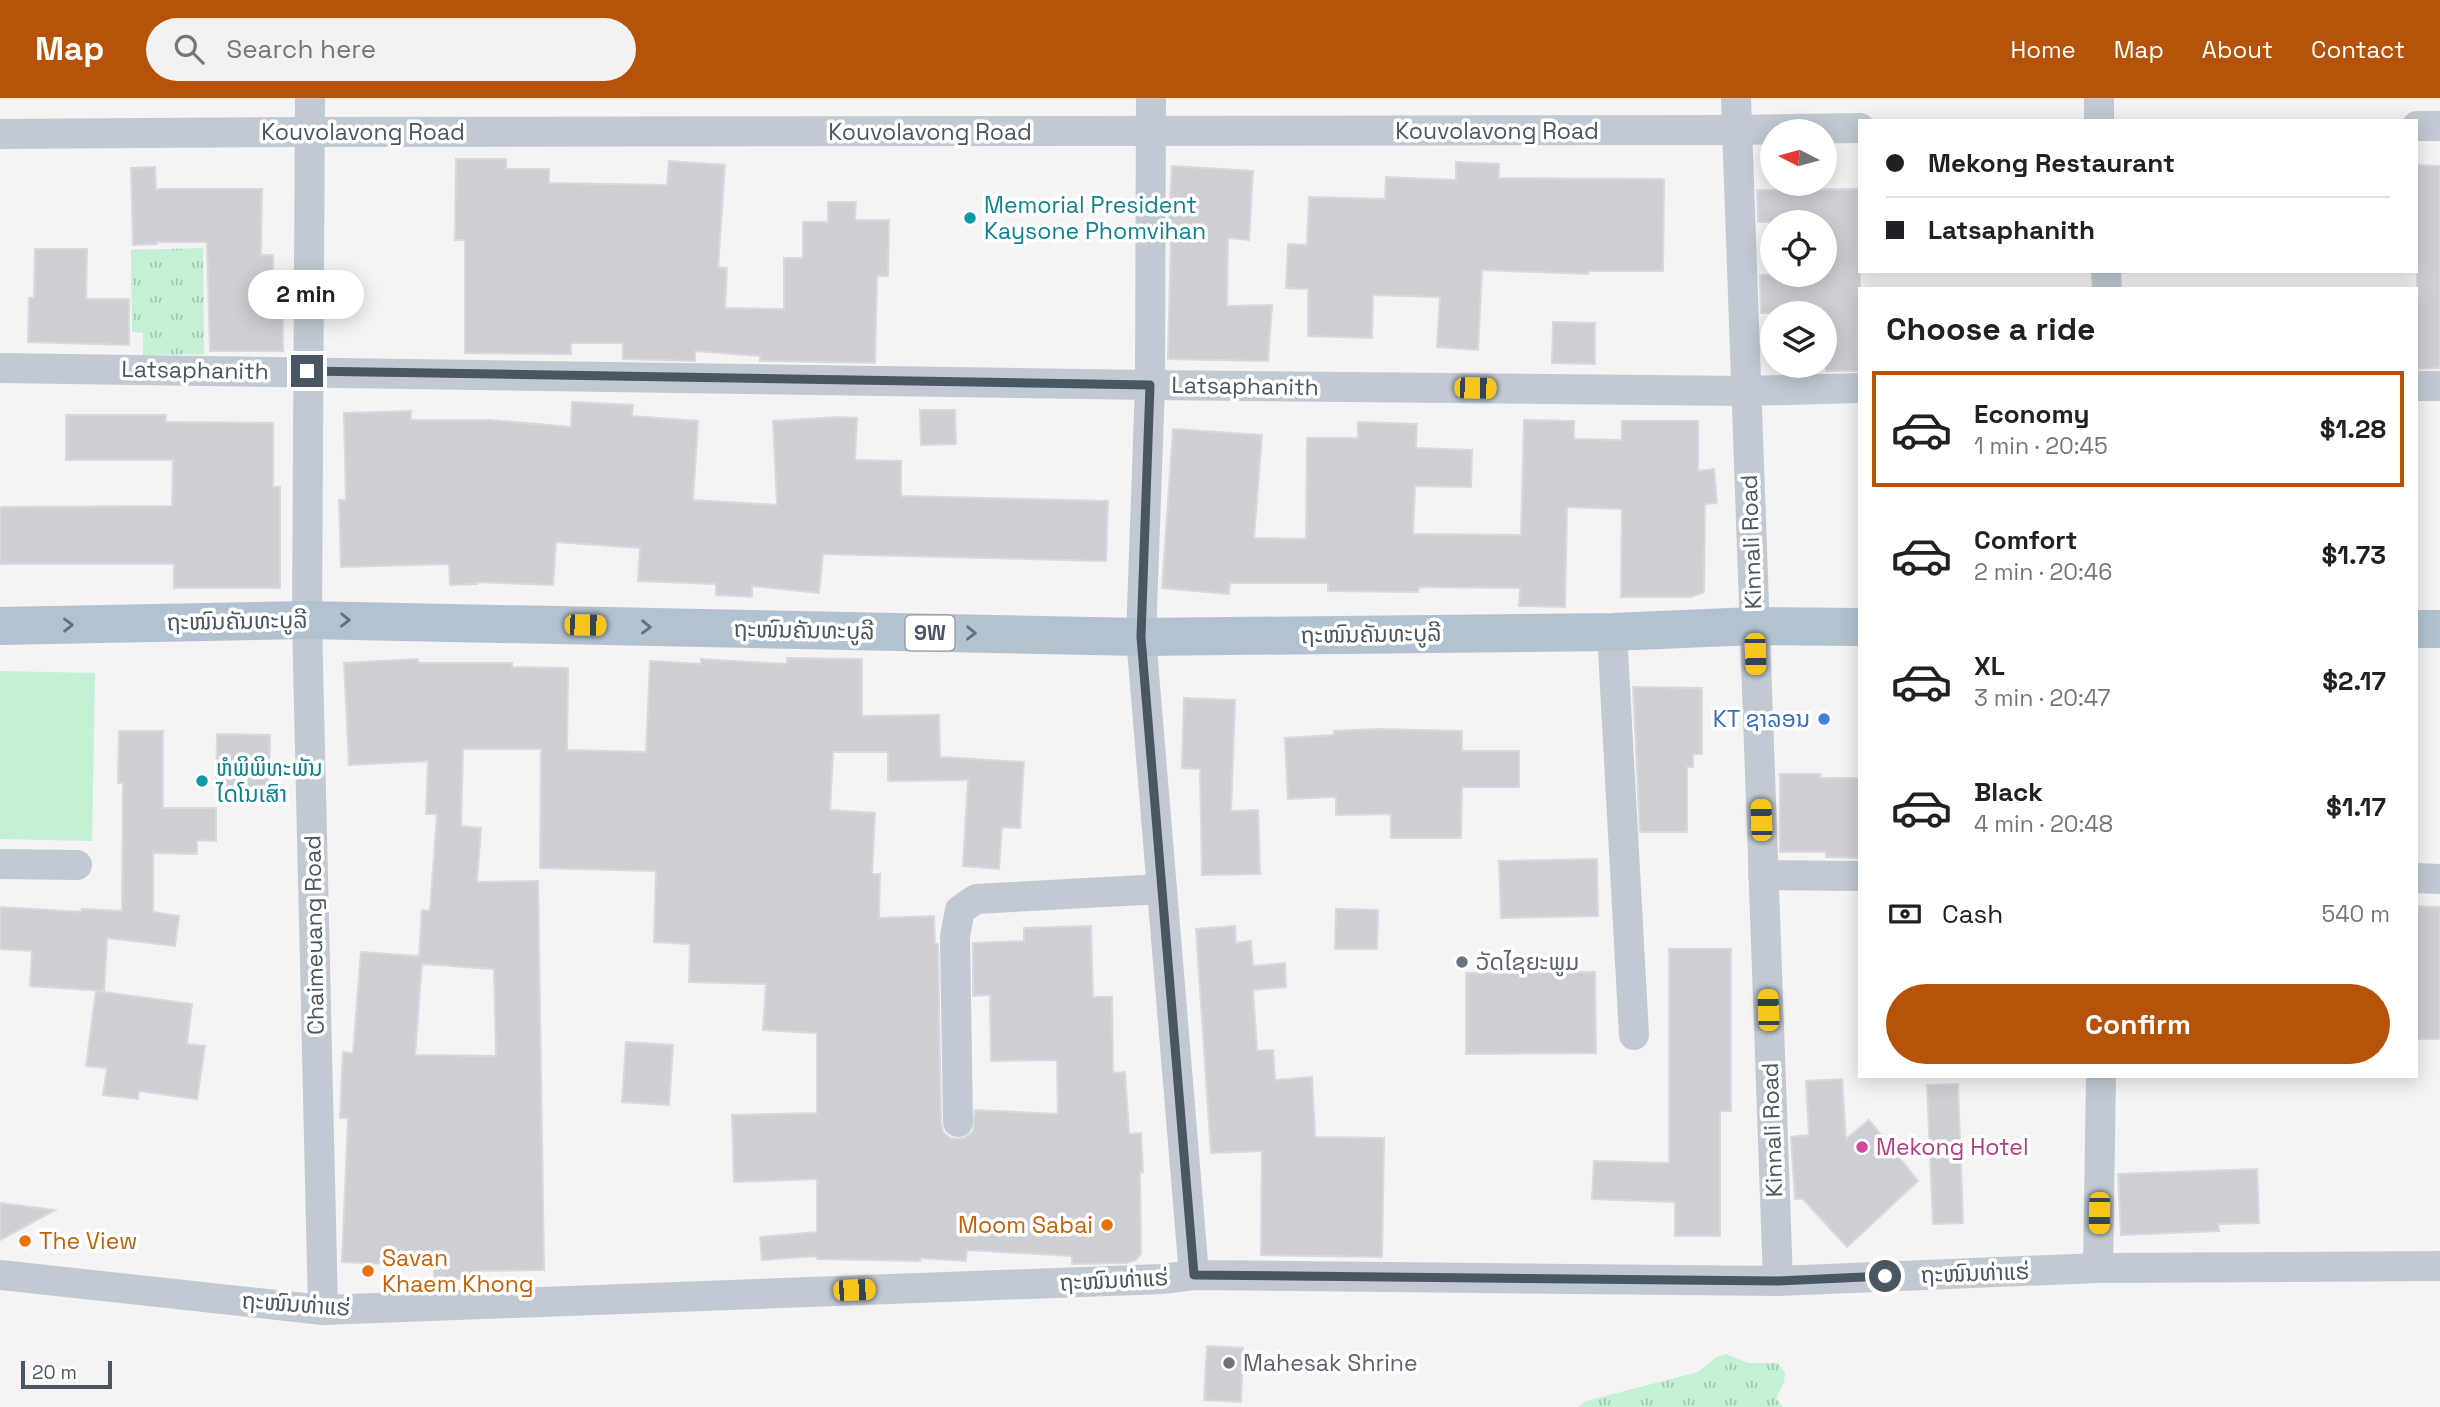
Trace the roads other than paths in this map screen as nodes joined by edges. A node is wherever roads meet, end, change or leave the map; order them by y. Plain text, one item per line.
1 (310, 98) edge
2 (1151, 98) edge
3 (1736, 98) edge
4 (2099, 98) edge
5 (2099, 119) edge
6 (2418, 126) edge
7 (2440, 126) edge
8 (1858, 128) edge
9 (1737, 130) junction
10 (1150, 131) junction
11 (309, 132) junction
12 (0, 134) edge
13 (0, 368) edge
14 (307, 371) junction
15 (1150, 385) junction
16 (2418, 386) edge
17 (2440, 386) edge
18 (1858, 388) edge
19 (1746, 391) junction
20 (307, 620) junction
21 (0, 626) edge
22 (1754, 626) junction
23 (1858, 627) edge
24 (2418, 629) edge
25 (2440, 629) edge
26 (1612, 632) junction
27 (1141, 637) junction
28 (0, 864) edge
29 (77, 865) dead end
30 (1763, 875) junction
31 (1858, 876) edge
32 (2418, 878) edge
33 (2440, 878) edge
34 (1162, 888) junction
35 (1634, 1035) dead end
36 (2101, 1078) edge
37 (958, 1122) dead end
38 (2440, 1266) edge
39 (2098, 1268) junction
40 (0, 1275) edge
41 (1194, 1275) junction
42 (1778, 1281) junction
43 (323, 1310) junction

1 - 11 street, Chaimeuang Road
2 - 10 street
3 - 9 street, Kinnali Road
4 - 5 street
6 - 7 street
8 - 9 street, Kouvolavong Road
9 - 10 street, Kouvolavong Road
9 - 19 street, Kinnali Road
10 - 11 street, Kouvolavong Road
10 - 15 street
11 - 12 street, Kouvolavong Road
11 - 14 street, Chaimeuang Road
13 - 14 street, Latsaphanith
14 - 15 street, Latsaphanith
14 - 20 street, Chaimeuang Road
15 - 19 street, Latsaphanith
15 - 27 street
16 - 17 street
18 - 19 street, Latsaphanith
19 - 22 street, Kinnali Road
21 -> 20 main road, ຖະໜົນຄັນທະບູລີ / 9W
20 -> 27 main road, ຖະໜົນຄັນທະບູລີ / 9W
20 - 43 street, Chaimeuang Road
22 - 23 main road, ຖະໜົນຄັນທະບູລີ / 9W
22 - 26 main road, ຖະໜົນຄັນທະບູລີ / 9W
22 - 30 street, Kinnali Road
24 - 25 main road
26 - 27 main road, ຖະໜົນຄັນທະບູລີ / 9W
26 - 35 street
27 - 34 street
28 - 29 street
30 - 31 street
30 - 42 street, Kinnali Road
32 - 33 street
34 - 37 street
34 - 41 street
36 - 39 street
38 - 39 street, ຖະໜົນທ່າແຮ່
39 - 42 street, ຖະໜົນທ່າແຮ່
40 - 43 street, ຖະໜົນທ່າແຮ່
41 - 42 street, ຖະໜົນທ່າແຮ່
41 - 43 street, ຖະໜົນທ່າແຮ່

